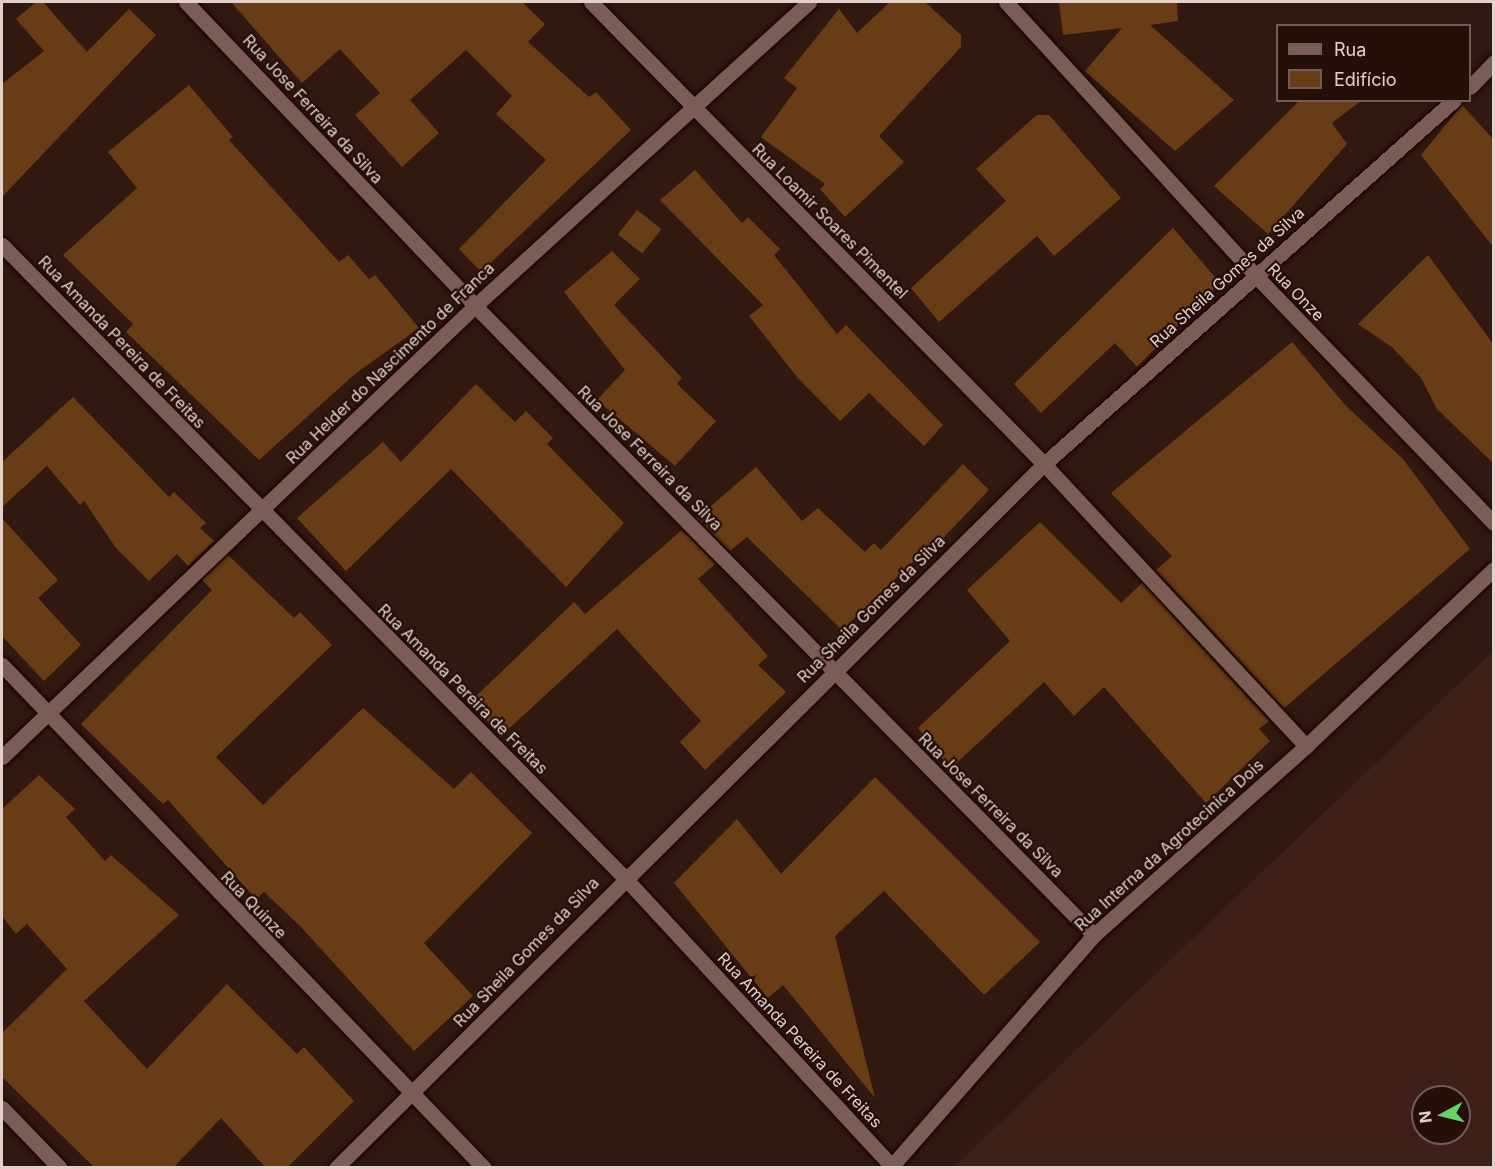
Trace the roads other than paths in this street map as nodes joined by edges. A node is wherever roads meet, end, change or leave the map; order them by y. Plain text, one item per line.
1 (186, 2) edge
2 (591, 2) edge
3 (808, 2) edge
4 (1006, 2) edge
5 (1491, 70) edge
6 (1471, 86) edge
7 (1452, 102) edge
8 (690, 105) junction
9 (2, 245) edge
10 (1255, 275) junction
11 (475, 306) junction
12 (1044, 464) junction
13 (262, 511) junction
14 (1494, 523) edge
15 (1494, 569) edge
16 (2, 665) edge
17 (835, 671) junction
18 (46, 715) junction
19 (1306, 746) junction
20 (2, 757) edge
21 (624, 877) junction
22 (1094, 935) junction
23 (412, 1094) junction
24 (4, 1115) edge
25 (891, 1166) edge
26 (60, 1167) edge
27 (336, 1167) edge
28 (483, 1167) edge

1 - 11 street, Rua Jose Ferreira da Silva
2 - 8 street, Rua Loamir Soares Pimentel
3 - 8 street, Rua Helder do Nascimento de Franca
4 - 10 street, Rua Onze
5 - 6 street
7 - 10 street, Rua Sheila Gomes da Silva
8 - 11 street, Rua Helder do Nascimento de Franca
8 - 12 street, Rua Loamir Soares Pimentel
9 - 13 street, Rua Amanda Pereira de Freitas
10 - 12 street, Rua Sheila Gomes da Silva
10 - 14 street, Rua Onze
11 - 13 street, Rua Helder do Nascimento de Franca
11 - 17 street, Rua Jose Ferreira da Silva
12 - 17 street, Rua Sheila Gomes da Silva
12 - 19 street, Rua Loamir Soares Pimentel
13 - 18 street, Rua Helder do Nascimento de Franca
13 - 21 street, Rua Amanda Pereira de Freitas
15 - 19 street, Rua Interna da Agrotecinica Dois
16 - 18 street, Rua Quinze
17 - 21 street, Rua Sheila Gomes da Silva
17 - 22 street, Rua Jose Ferreira da Silva
18 - 20 street, Rua Helder do Nascimento de Franca
18 - 23 street, Rua Quinze
19 - 22 street, Rua Interna da Agrotecinica Dois
21 - 23 street, Rua Sheila Gomes da Silva
21 - 25 street, Rua Amanda Pereira de Freitas
22 - 25 street, Rua Interna da Agrotecinica Dois
23 - 27 street, Rua Sheila Gomes da Silva
23 - 28 street, Rua Quinze
24 - 26 street

